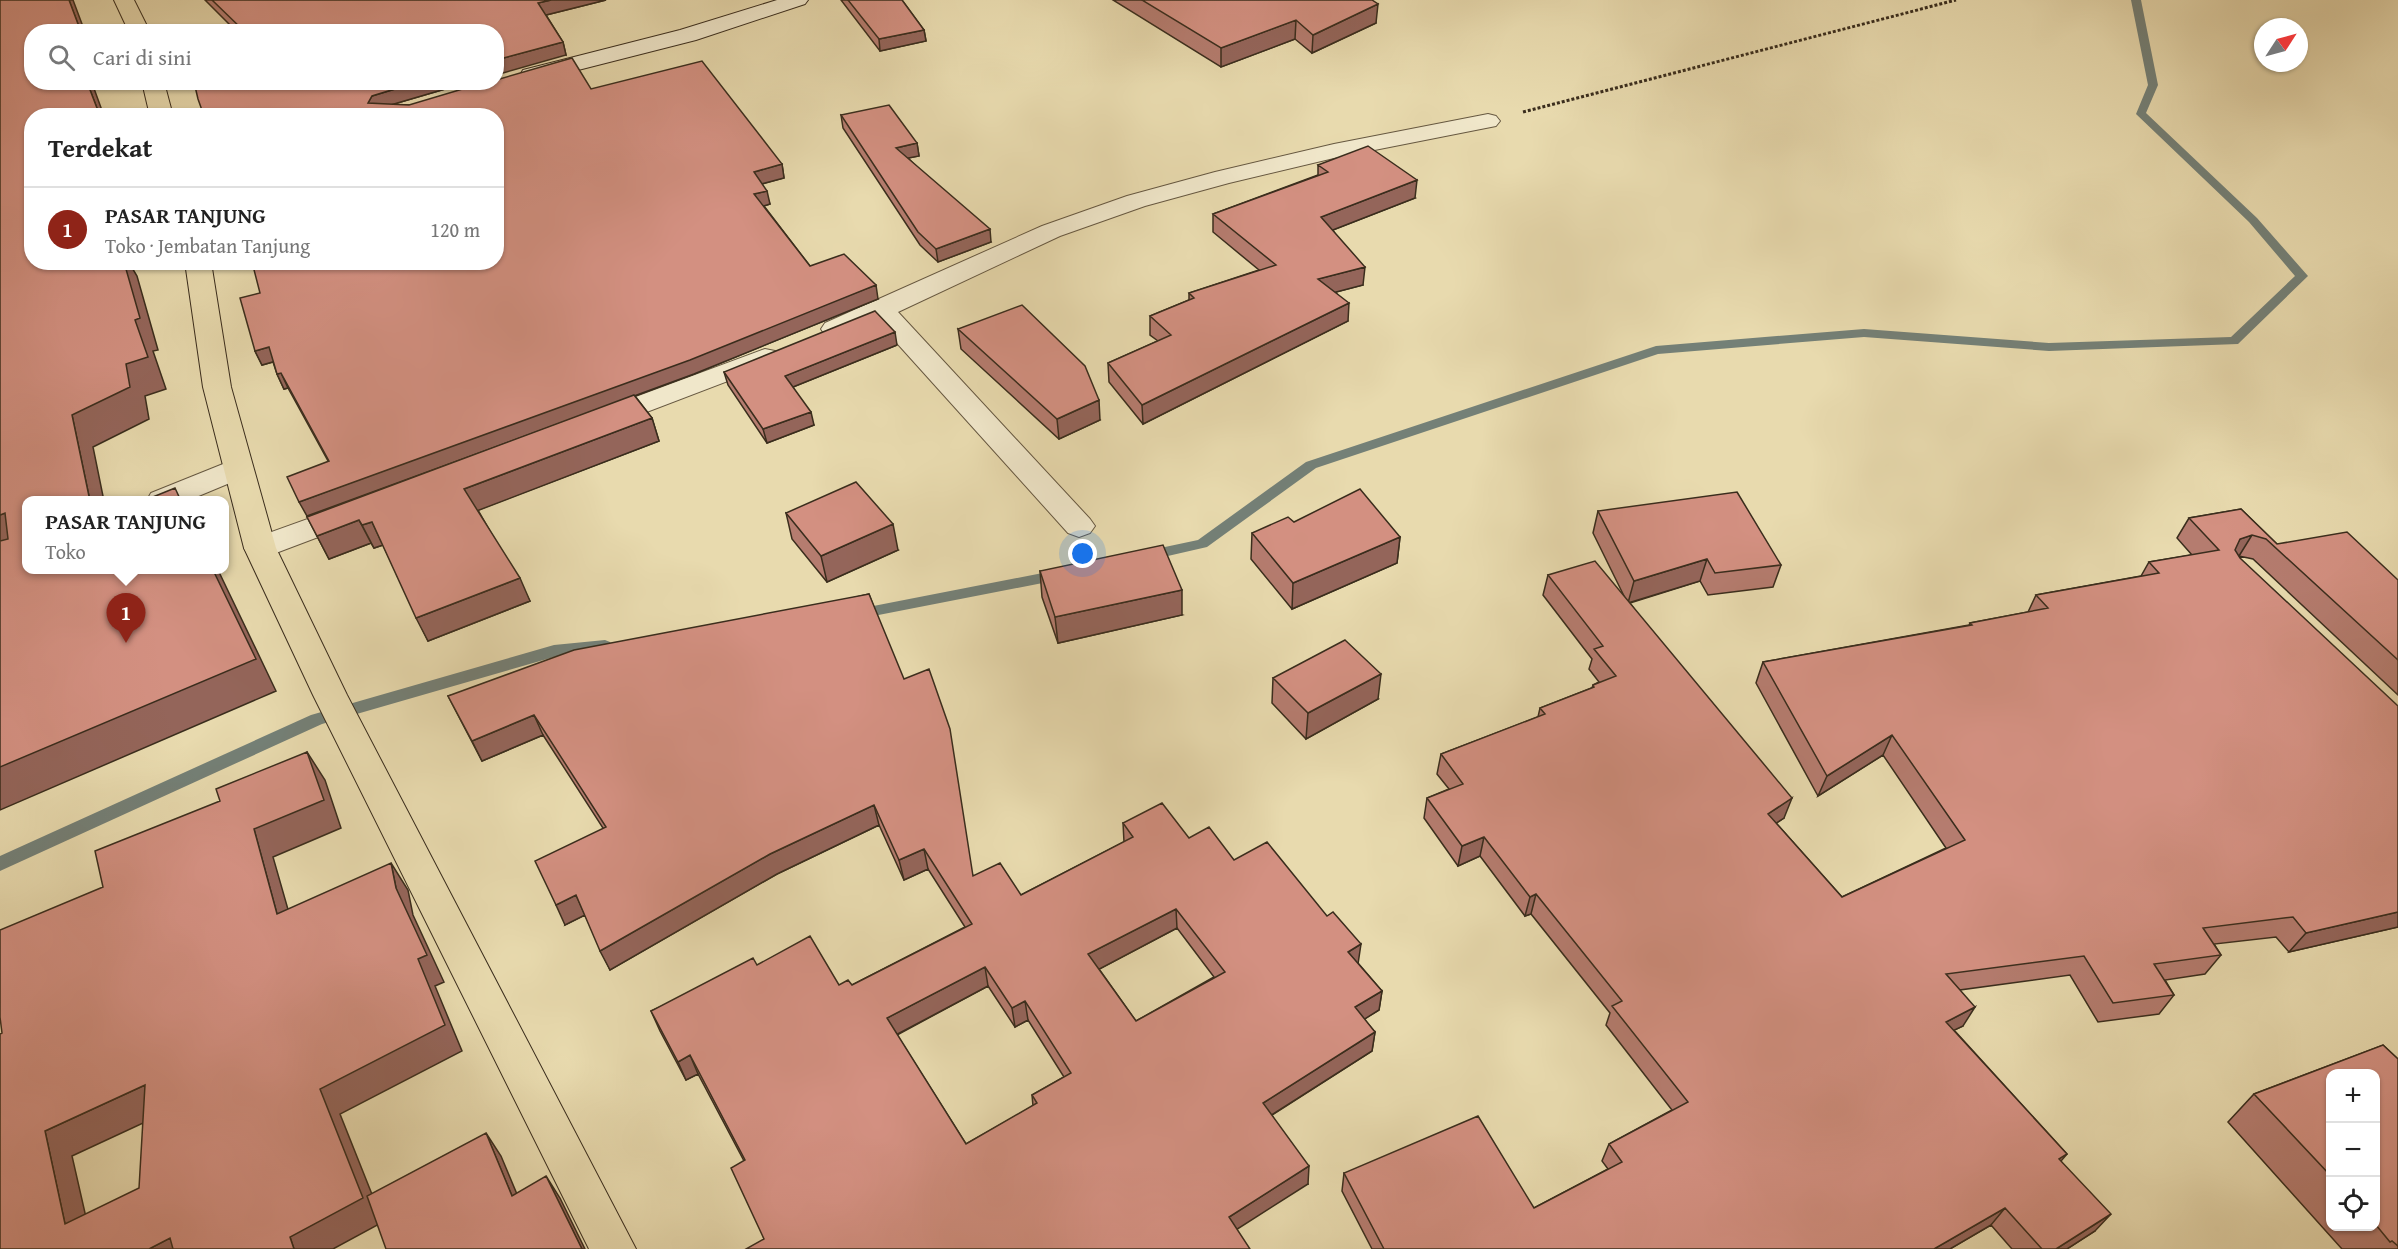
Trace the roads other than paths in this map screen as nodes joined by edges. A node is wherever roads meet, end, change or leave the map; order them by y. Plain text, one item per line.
1 (124, 0) edge
2 (798, 0) edge
3 (136, 24) edge
4 (511, 81) edge
5 (155, 90) edge
6 (160, 108) edge
7 (1488, 121) road end
8 (199, 270) edge
9 (882, 310) junction
10 (573, 430) edge
11 (238, 468) junction
12 (174, 496) edge
13 (378, 503) edge
14 (1079, 526) dead end
15 (260, 548) junction
16 (613, 1249) edge

1 - 3 highway
2 - 4 street
5 - 6 highway
7 - 9 street
8 - 11 highway
9 - 10 street
9 - 14 street
11 - 12 street
11 - 15 highway
13 - 15 street
15 - 16 highway

